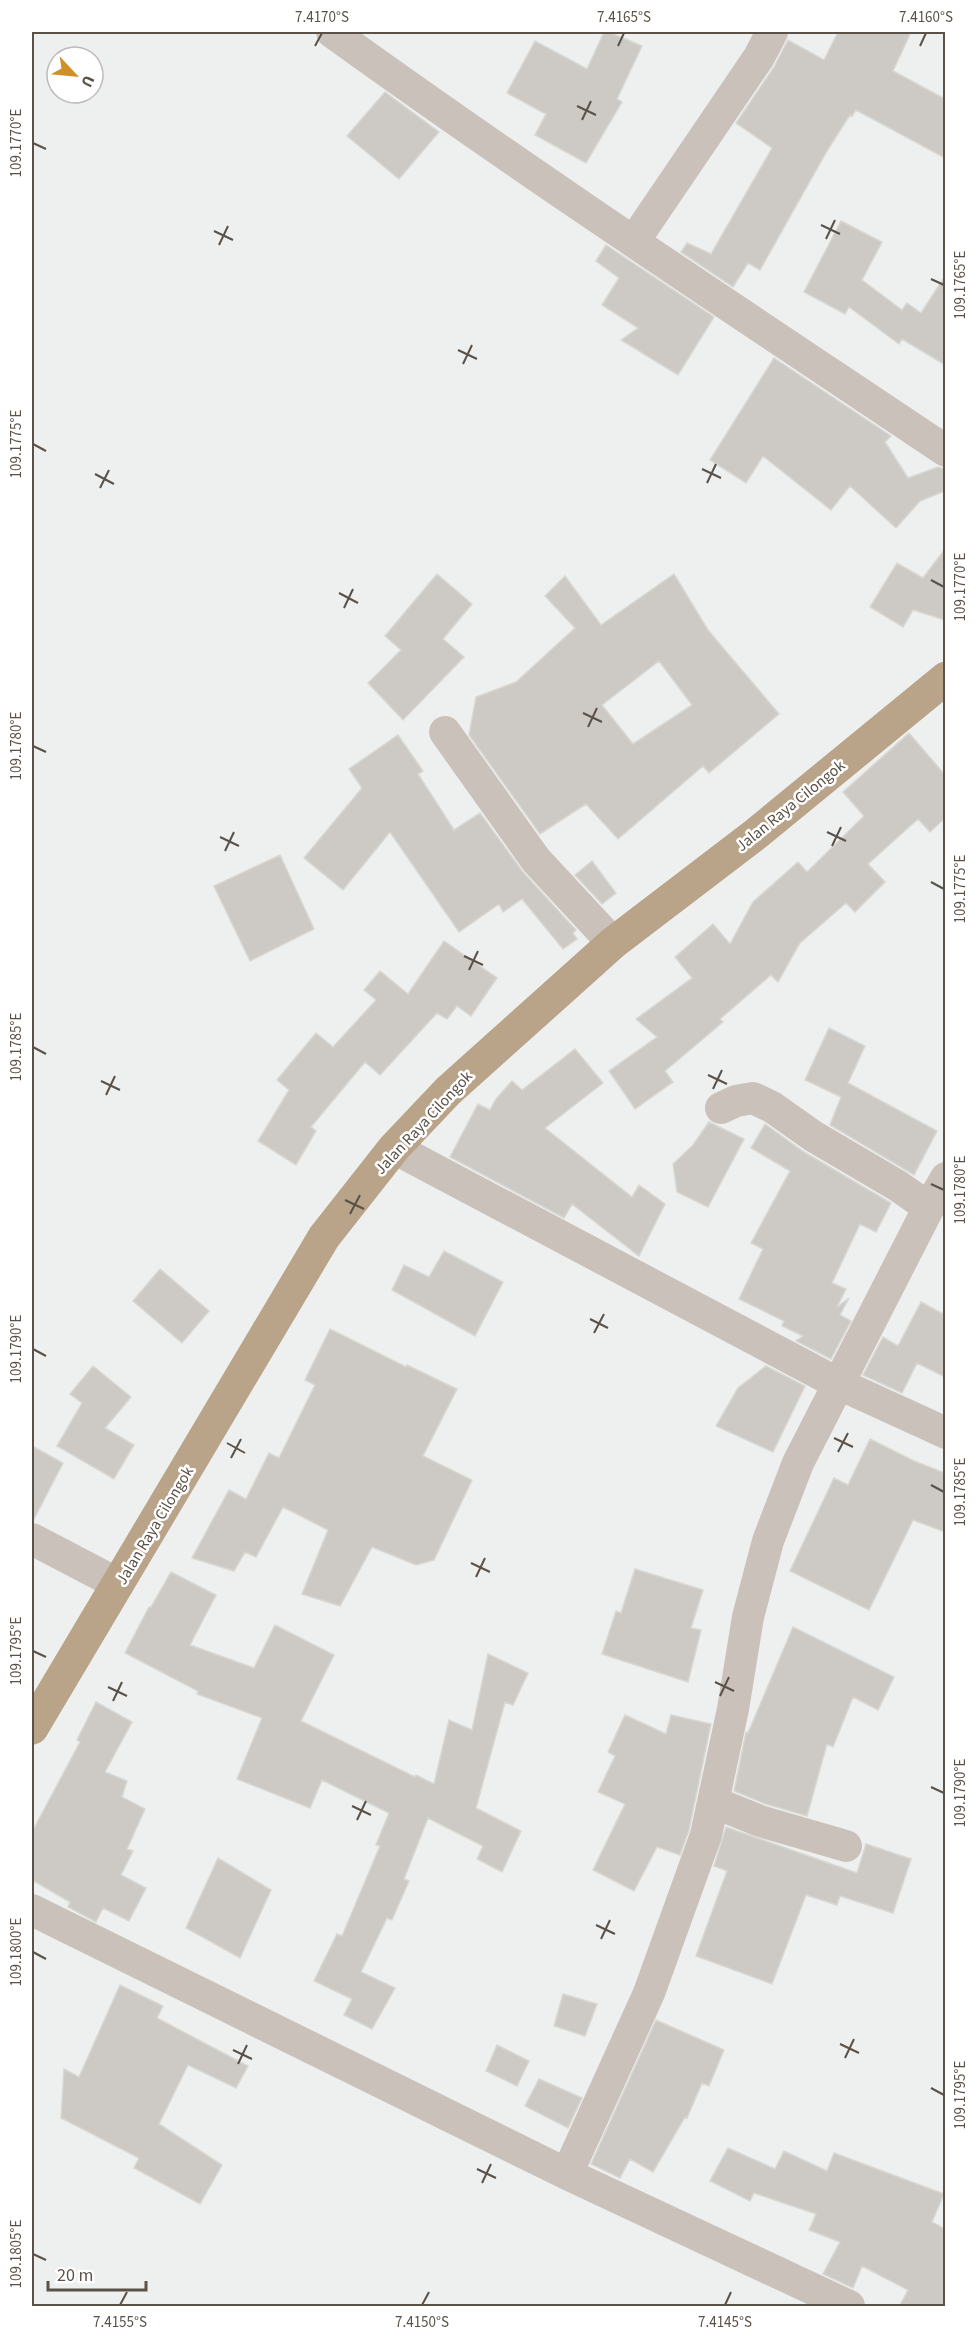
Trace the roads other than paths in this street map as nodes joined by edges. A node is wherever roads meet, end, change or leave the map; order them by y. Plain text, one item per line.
1 (332, 32) edge
2 (772, 32) edge
3 (634, 241) junction
4 (945, 451) edge
5 (945, 678) edge
6 (445, 732) dead end
7 (613, 943) junction
8 (721, 1108) dead end
9 (394, 1148) junction
10 (945, 1178) edge
11 (928, 1209) junction
12 (839, 1384) junction
13 (945, 1433) edge
14 (32, 1539) edge
15 (118, 1584) junction
16 (32, 1728) edge
17 (713, 1802) junction
18 (846, 1846) dead end
19 (32, 1910) edge
20 (567, 2174) junction
21 (849, 2307) edge

1 - 3 street
2 - 3 street
3 - 4 street
5 - 7 highway, Jalan Raya Cilongok
6 - 7 street
7 - 9 highway, Jalan Raya Cilongok
8 - 11 street
9 - 12 street
9 - 15 highway, Jalan Raya Cilongok
10 - 11 street
11 - 12 street
12 - 13 street
12 - 17 street
14 - 15 street
15 - 16 highway, Jalan Raya Cilongok
17 - 18 street
17 - 20 street
19 - 20 street
20 - 21 street

